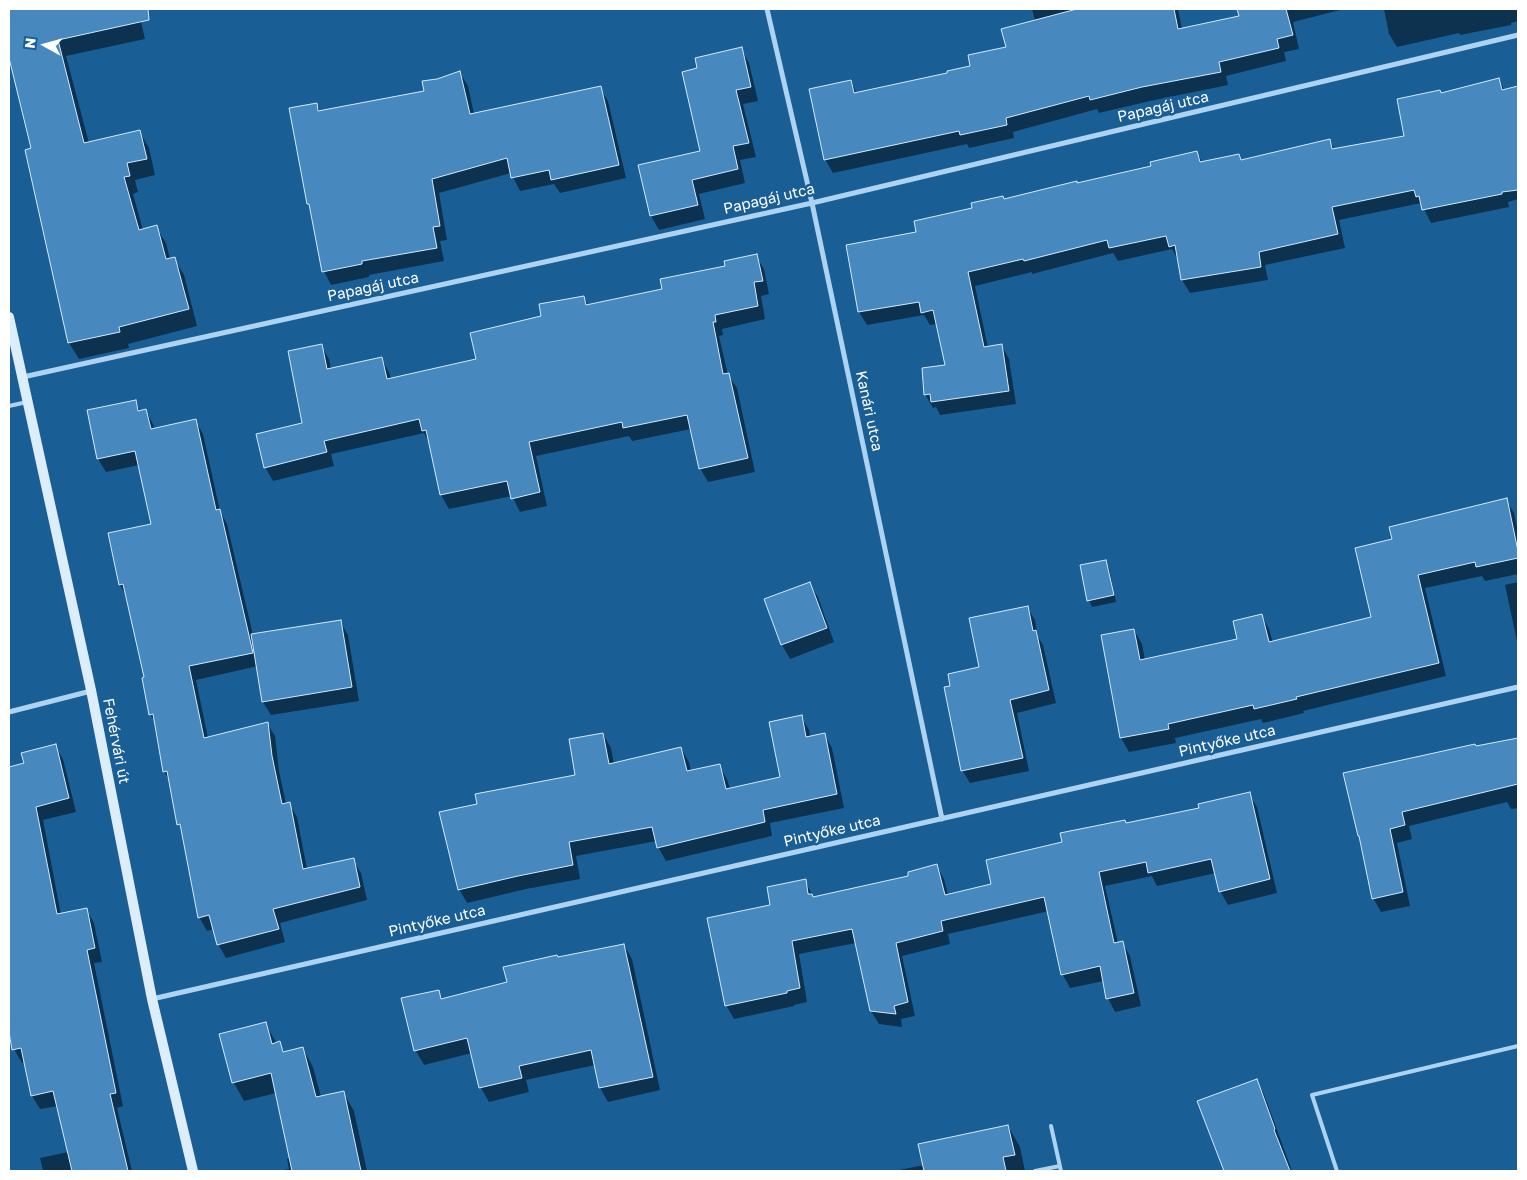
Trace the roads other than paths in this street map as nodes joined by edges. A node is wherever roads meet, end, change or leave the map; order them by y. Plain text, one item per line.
1 (767, 9) edge
2 (1518, 35) edge
3 (812, 203) junction
4 (9, 317) edge
5 (22, 377) junction
6 (27, 402) junction
7 (9, 406) edge
8 (1518, 687) edge
9 (91, 690) junction
10 (9, 712) edge
11 (942, 818) junction
12 (152, 999) junction
13 (1518, 1046) edge
14 (1051, 1126) dead end
15 (1060, 1166) junction
16 (193, 1171) edge
17 (1035, 1171) edge
18 (1061, 1171) edge
19 (1337, 1171) edge

1 - 3 street, Kanári utca
2 - 3 street, Papagáj utca
3 - 5 street, Papagáj utca
3 - 11 street, Kanári utca
4 - 5 main road, Fehérvári út
5 - 6 main road, Fehérvári út
6 - 7 lane
6 - 9 main road, Fehérvári út
8 - 11 street, Pintyőke utca
9 - 10 street
9 - 12 main road, Fehérvári út
11 - 12 street, Pintyőke utca
12 - 16 main road, Fehérvári út
13 - 19 lane
14 - 15 lane
15 - 17 lane
15 - 18 lane

